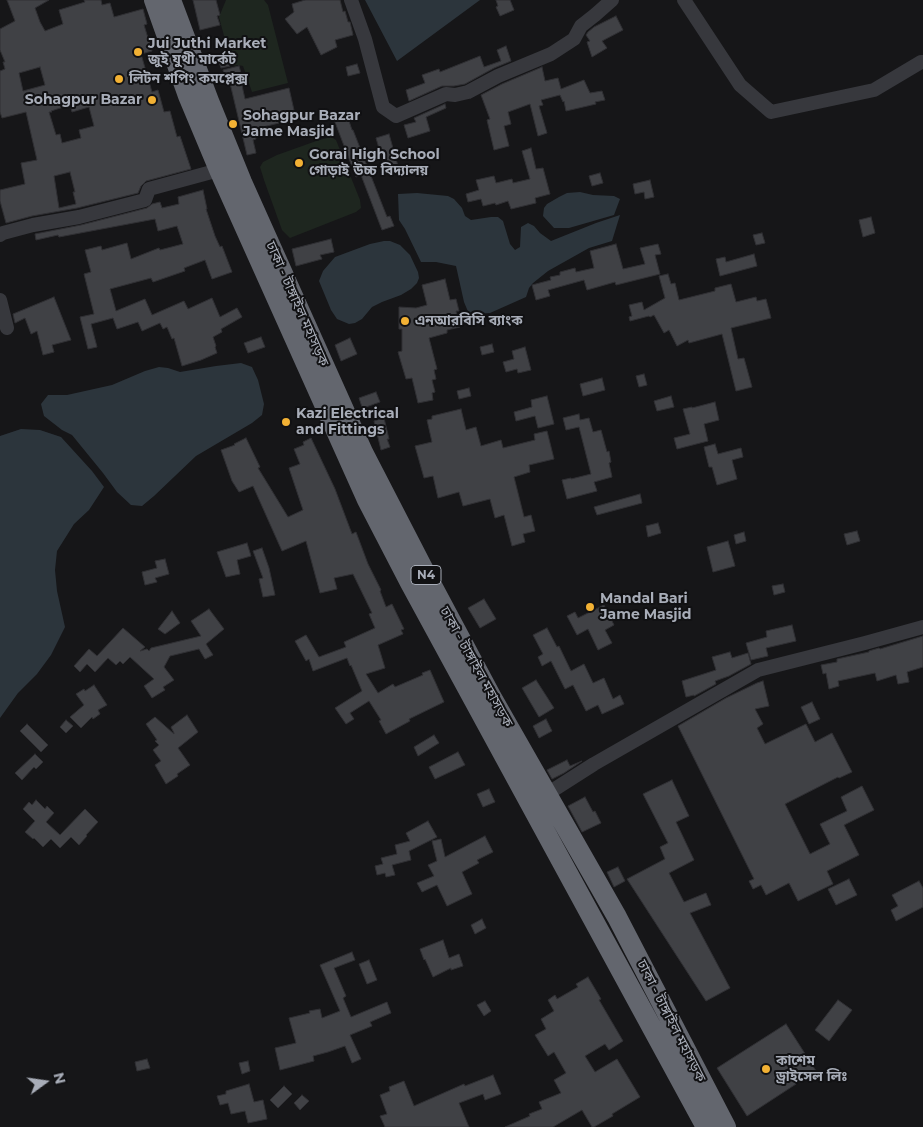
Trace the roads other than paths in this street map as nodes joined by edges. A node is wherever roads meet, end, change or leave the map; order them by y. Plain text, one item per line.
1 (154, 0) edge
2 (171, 0) edge
3 (351, 0) edge
4 (612, 0) edge
5 (684, 0) edge
6 (923, 62) edge
7 (219, 170) junction
8 (0, 235) edge
9 (0, 300) edge
10 (7, 328) dead end
11 (923, 627) edge
12 (547, 794) junction
13 (653, 986) junction
14 (635, 996) junction
15 (706, 1127) edge
16 (726, 1127) edge

1 - 7 highway, ঢাকা - টাঙ্গাইল মহাসড়ক / N4
2 - 12 highway, ঢাকা - টাঙ্গাইল মহাসড়ক / N4
3 - 4 street
5 - 6 street
7 - 8 street
7 - 14 highway, ঢাকা - টাঙ্গাইল মহাসড়ক / N4
9 - 10 street
11 - 12 street
12 - 13 highway, ঢাকা - টাঙ্গাইল মহাসড়ক / N4
13 - 14 highway
13 - 16 highway, ঢাকা - টাঙ্গাইল মহাসড়ক / N4
14 - 15 highway, ঢাকা - টাঙ্গাইল মহাসড়ক / N4

